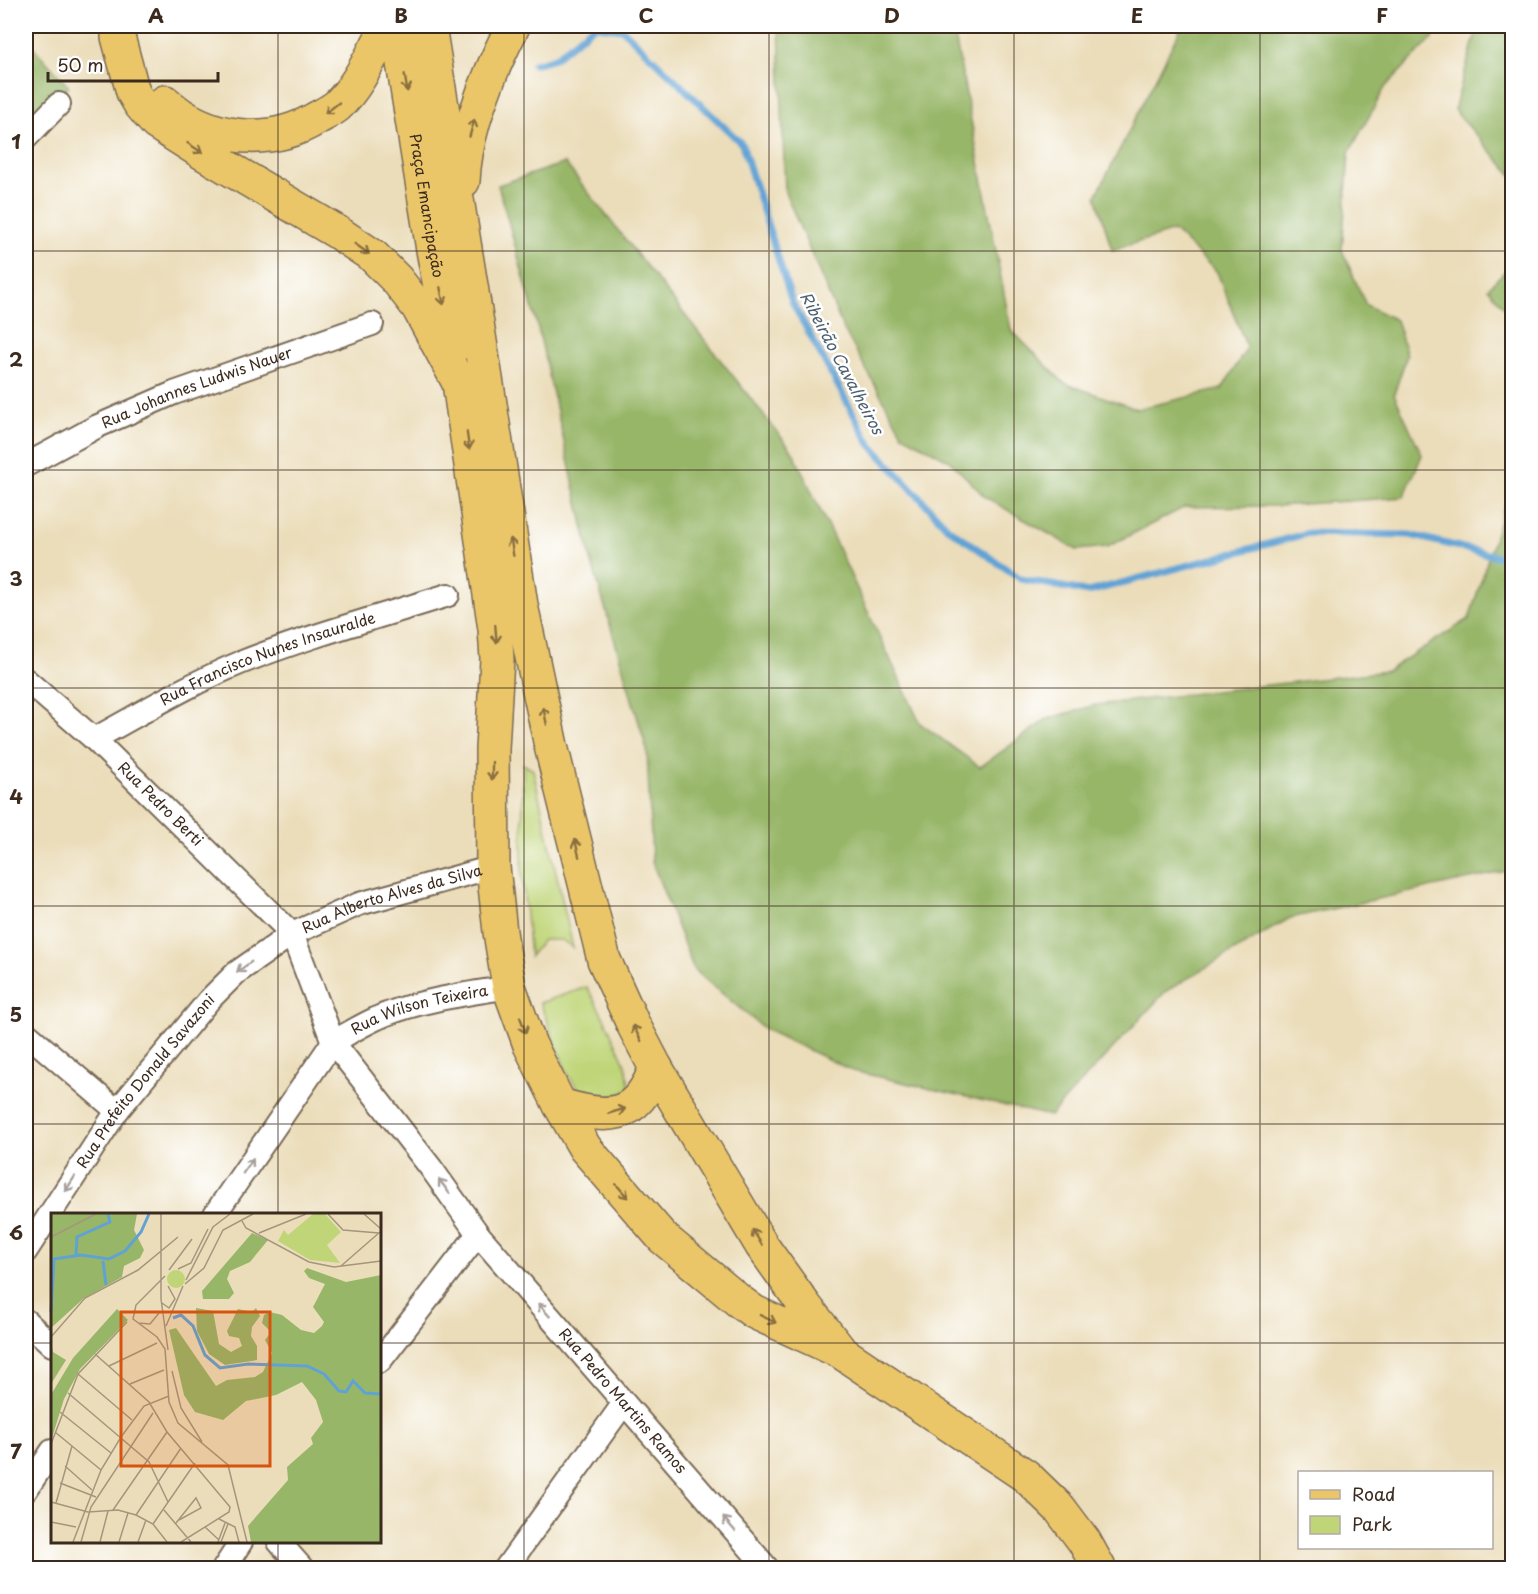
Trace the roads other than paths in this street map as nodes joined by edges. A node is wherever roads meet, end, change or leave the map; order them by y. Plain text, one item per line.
1 (118, 26) edge
2 (388, 26) edge
3 (397, 26) edge
4 (429, 26) edge
5 (513, 26) edge
6 (123, 57) junction
7 (59, 104) dead end
8 (26, 138) edge
9 (461, 228) junction
10 (372, 324) dead end
11 (474, 387) junction
12 (26, 465) edge
13 (448, 595) dead end
14 (26, 680) edge
15 (94, 739) junction
16 (493, 867) junction
17 (292, 933) junction
18 (509, 987) junction
19 (26, 1034) edge
20 (333, 1042) junction
21 (656, 1068) junction
22 (560, 1106) junction
23 (117, 1111) junction
24 (216, 1213) edge
25 (478, 1234) junction
26 (26, 1251) edge
27 (26, 1321) edge
28 (51, 1345) edge
29 (842, 1352) junction
30 (381, 1360) edge
31 (624, 1402) junction
32 (51, 1452) edge
33 (26, 1490) edge
34 (240, 1543) edge
35 (280, 1543) edge
36 (762, 1566) edge
37 (224, 1569) edge
38 (302, 1569) edge
39 (506, 1569) edge
40 (1099, 1569) edge

1 - 6 main road
2 -> 6 main road
3 -> 11 main road, Praça Emancipação
4 - 9 main road, Praça Emancipação
9 -> 5 main road
6 -> 11 main road
7 - 8 street
9 - 11 main road, Praça Emancipação
10 - 12 street, Rua Johannes Ludwis Nauer
11 -> 16 main road
21 -> 11 main road
13 - 15 street, Rua Francisco Nunes Insauralde
14 - 15 street, Rua Pedro Berti
15 - 17 street, Rua Pedro Berti
16 - 17 street, Rua Alberto Alves da Silva
16 - 18 main road
17 - 20 street, Rua Pedro Martins Ramos
17 -> 23 street, Rua Prefeito Donald Savazoni
18 - 20 street, Rua Wilson Teixeira
18 -> 22 main road
19 - 23 street
24 -> 20 street
25 -> 20 street, Rua Pedro Martins Ramos
22 -> 21 main road
29 -> 21 main road
22 -> 29 main road
23 -> 26 street, Rua Prefeito Donald Savazoni
25 - 30 street
31 -> 25 street, Rua Pedro Martins Ramos
27 - 28 street
29 - 40 main road
36 -> 31 street, Rua Pedro Martins Ramos
31 - 39 street
32 - 33 street
34 - 37 street
35 - 38 street

